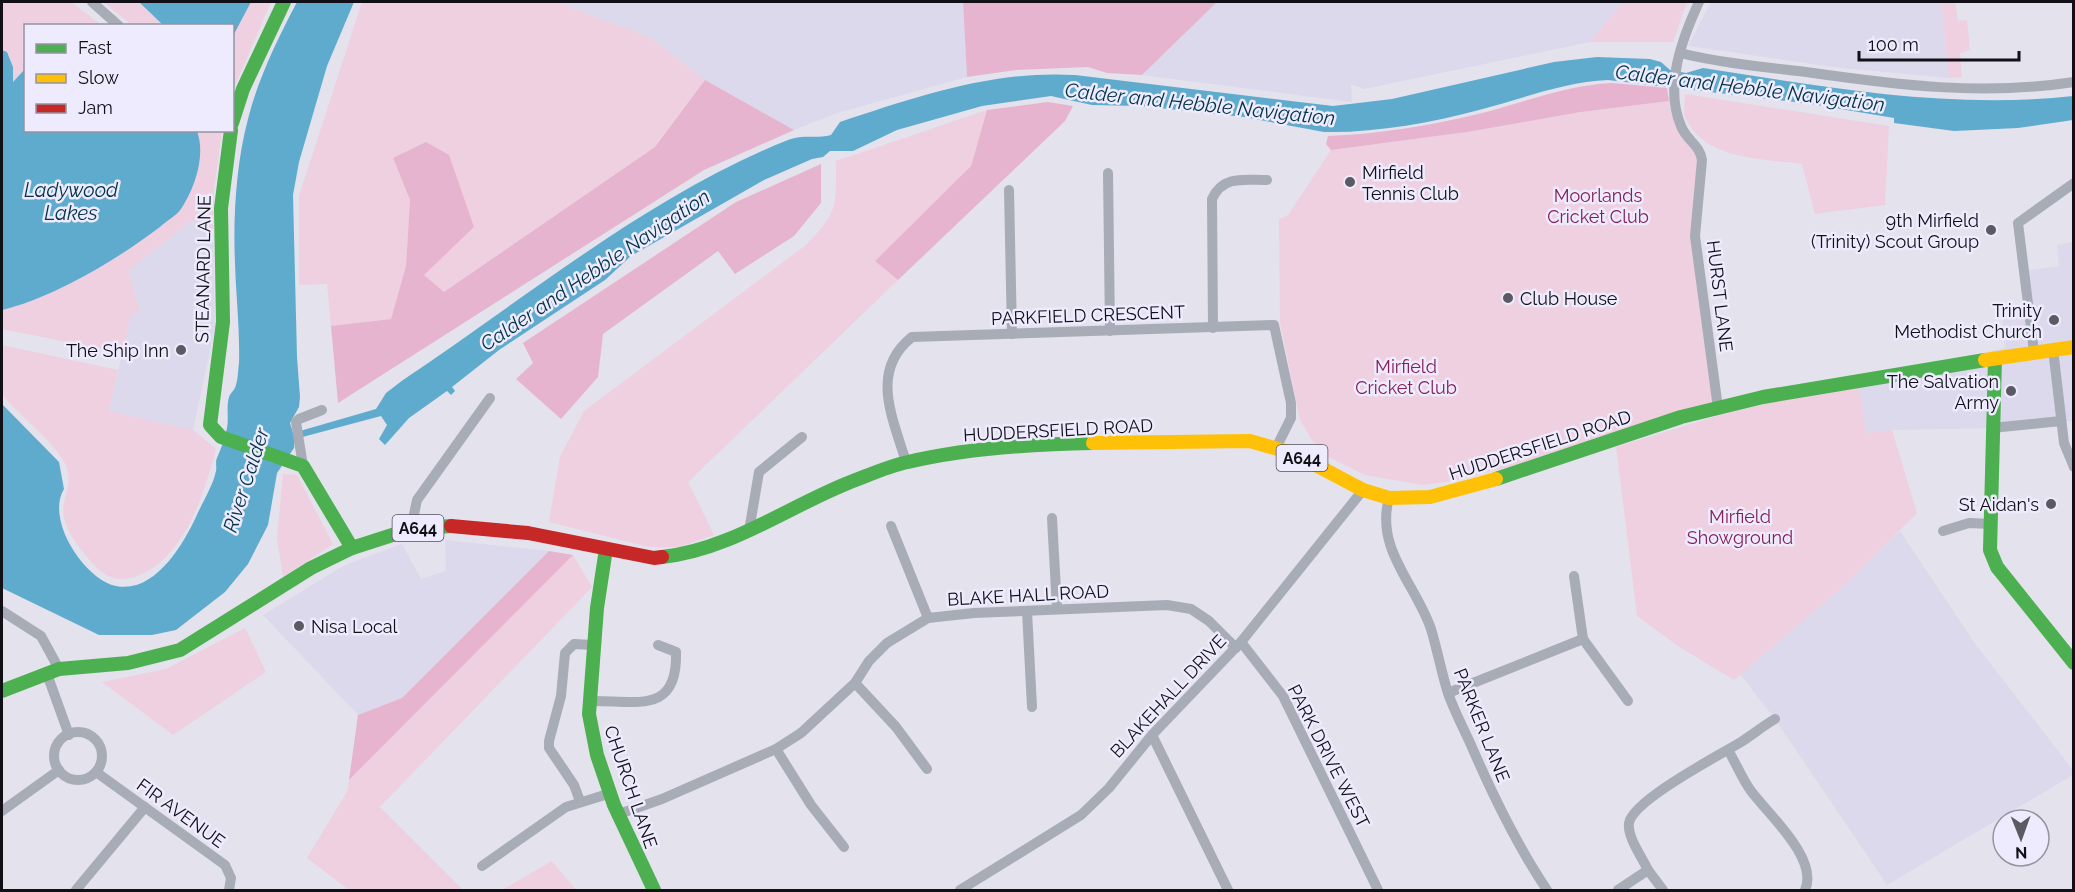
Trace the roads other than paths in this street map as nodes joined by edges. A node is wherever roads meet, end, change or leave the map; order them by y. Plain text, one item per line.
1 (92, 2) edge
2 (284, 2) edge
3 (1699, 2) edge
4 (116, 24) edge
5 (1679, 58) junction
6 (2073, 82) edge
7 (234, 108) edge
8 (231, 132) edge
9 (1108, 173) dead end
10 (1267, 180) dead end
11 (2073, 183) edge
12 (1009, 190) dead end
13 (1214, 328) junction
14 (1110, 330) junction
15 (1012, 334) junction
16 (2073, 347) edge
17 (2053, 349) junction
18 (2034, 352) junction
19 (1995, 359) junction
20 (490, 398) dead end
21 (1718, 408) junction
22 (322, 410) dead end
23 (2061, 421) junction
24 (1992, 428) junction
25 (802, 436) dead end
26 (1276, 448) junction
27 (906, 462) junction
28 (298, 464) junction
29 (2073, 467) edge
30 (1363, 490) junction
31 (1389, 498) junction
32 (1052, 518) dead end
33 (1990, 524) junction
34 (891, 526) dead end
35 (411, 529) junction
36 (749, 531) junction
37 (1943, 531) dead end
38 (352, 548) junction
39 (606, 549) junction
40 (1574, 576) dead end
41 (1057, 609) junction
42 (2, 611) edge
43 (1027, 611) junction
44 (928, 618) junction
45 (1583, 639) junction
46 (593, 645) junction
47 (658, 645) dead end
48 (1239, 645) junction
49 (2073, 663) edge
50 (53, 672) junction
51 (855, 683) junction
52 (2, 691) edge
53 (1448, 693) junction
54 (590, 701) junction
55 (1628, 701) dead end
56 (1032, 707) dead end
57 (1775, 719) dead end
58 (69, 735) junction
59 (1152, 735) junction
60 (776, 749) junction
61 (1728, 750) junction
62 (927, 769) dead end
63 (59, 771) junction
64 (96, 772) junction
65 (611, 793) junction
66 (580, 801) junction
67 (145, 807) junction
68 (2, 811) edge
69 (619, 814) junction
70 (844, 847) dead end
71 (482, 866) dead end
72 (1648, 870) junction
73 (962, 887) edge
74 (76, 891) edge
75 (229, 891) edge
76 (654, 891) edge
77 (1228, 891) edge
78 (1378, 891) edge
79 (1547, 891) edge
80 (1618, 891) edge
81 (1663, 891) edge
82 (1805, 891) edge

1 - 4 street
2 - 7 main road
3 - 5 street, HURST LANE
5 - 6 street
5 - 21 street, HURST LANE
8 - 28 main road, STEANARD LANE
9 - 14 street
10 - 13 street
11 - 18 street
12 - 15 street
13 - 14 street, PARKFIELD CRESCENT
13 - 26 street, PARKFIELD CRESCENT
14 - 15 street, PARKFIELD CRESCENT
15 - 27 street, PARKFIELD CRESCENT
16 - 17 main road, HUDDERSFIELD ROAD / A644
17 - 18 main road, HUDDERSFIELD ROAD / A644
17 - 23 street
18 - 19 main road, HUDDERSFIELD ROAD / A644
19 - 21 main road, HUDDERSFIELD ROAD / A644
19 - 24 main road
20 - 35 street
21 - 31 main road, HUDDERSFIELD ROAD / A644
22 - 28 street
23 - 24 street
23 - 29 street
24 - 33 main road
25 - 36 street
26 - 27 main road, HUDDERSFIELD ROAD / A644
26 - 30 main road, HUDDERSFIELD ROAD / A644
27 - 36 main road, HUDDERSFIELD ROAD / A644
28 - 38 main road
30 - 31 main road, HUDDERSFIELD ROAD / A644
30 - 48 street, BLAKEHALL DRIVE
31 - 53 street, PARKER LANE
32 - 41 street
33 - 37 street
33 - 49 main road
34 - 44 street
35 - 38 main road, HUDDERSFIELD ROAD / A644
35 - 39 main road, HUDDERSFIELD ROAD / A644
36 - 39 main road, HUDDERSFIELD ROAD / A644
38 - 50 main road, HUDDERSFIELD ROAD / A644
39 - 46 main road, CHURCH LANE
40 - 45 street
41 - 43 street, BLAKE HALL ROAD
41 - 48 street, BLAKE HALL ROAD
42 - 50 street
43 - 44 street, BLAKE HALL ROAD
43 - 56 street
44 - 51 street, BLAKE HALL ROAD
45 - 53 street
45 - 55 street
46 - 54 main road, CHURCH LANE
46 - 66 street
47 - 54 street
48 - 59 street, BLAKEHALL DRIVE
48 - 78 street, PARK DRIVE WEST
50 - 52 main road, HUDDERSFIELD ROAD / A644
50 - 58 street
51 - 60 street, BLAKE HALL ROAD
51 - 62 street
53 - 79 street, PARKER LANE
54 - 65 main road, CHURCH LANE
57 - 61 street
58 - 63 street
58 - 64 street
59 - 73 street, BLAKEHALL DRIVE
59 - 77 street
60 - 69 street, BLAKE HALL ROAD
60 - 70 street
61 - 72 street
61 - 82 street
63 - 64 street
63 - 68 street
64 - 67 street, FIR AVENUE
65 - 66 street
65 - 69 main road, CHURCH LANE
66 - 71 street
67 - 74 street
67 - 75 street, FIR AVENUE
69 - 76 main road, CHURCH LANE
72 - 80 street
72 - 81 street

